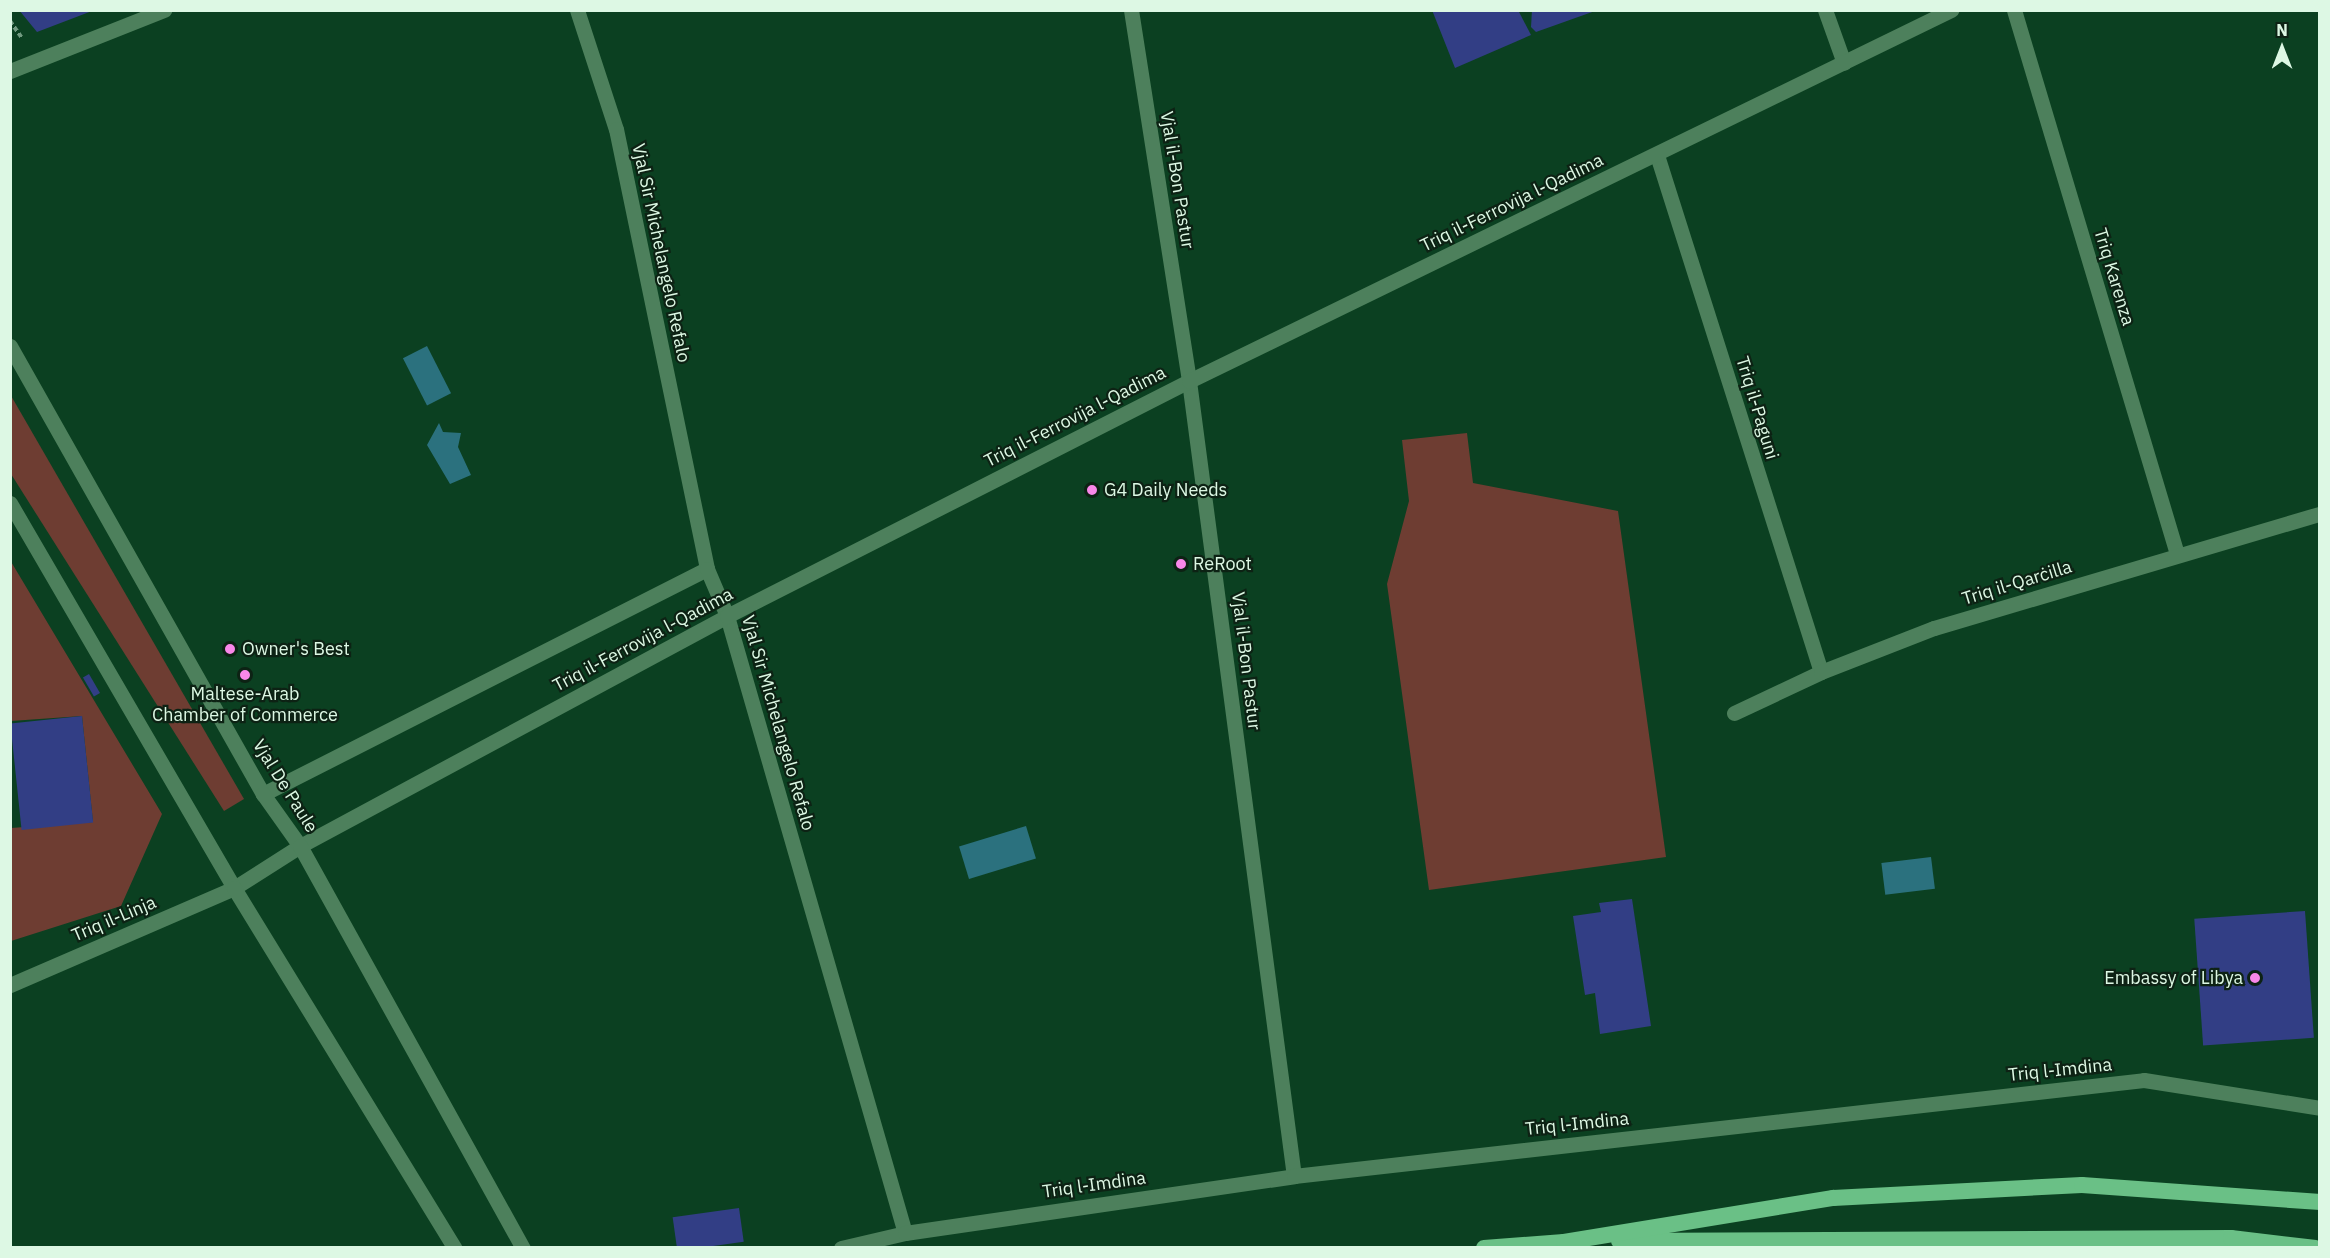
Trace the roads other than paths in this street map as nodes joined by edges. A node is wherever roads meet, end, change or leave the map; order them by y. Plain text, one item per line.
1 (164, 10) edge
2 (577, 10) edge
3 (1131, 10) edge
4 (1825, 10) edge
5 (1951, 10) edge
6 (2014, 10) edge
7 (1844, 63) junction
8 (10, 71) edge
9 (1657, 155) junction
10 (10, 346) edge
11 (1190, 381) junction
12 (10, 503) edge
13 (2319, 514) edge
14 (2177, 554) junction
15 (707, 569) junction
16 (728, 616) junction
17 (1821, 672) junction
18 (1734, 713) dead end
19 (263, 794) junction
20 (300, 846) junction
21 (234, 888) junction
22 (10, 985) edge
23 (2319, 1108) edge
24 (1294, 1176) junction
25 (2319, 1202) edge
26 (904, 1233) junction
27 (1564, 1242) junction
28 (455, 1248) edge
29 (523, 1248) edge
30 (841, 1248) edge
31 (1484, 1248) edge
32 (2315, 1248) edge

1 - 8 street
2 - 15 street, Vjal Sir Michelangelo Refalo
3 - 11 street, Vjal il-Bon Pastur
4 - 7 street
5 - 7 street, Triq il-Ferrovija l-Qadima
6 - 14 street, Triq Karenza
7 - 9 street, Triq il-Ferrovija l-Qadima
9 - 11 street, Triq il-Ferrovija l-Qadima
9 - 17 street, Triq il-Paguni
10 - 19 street, Vjal De Paule
11 - 16 street, Triq il-Ferrovija l-Qadima
11 - 24 street, Vjal il-Bon Pastur
12 - 21 street
13 - 14 street, Triq il-Qarċilla
14 - 17 street, Triq il-Qarċilla
15 - 16 street, Vjal Sir Michelangelo Refalo
15 - 19 street
16 - 20 street, Triq il-Ferrovija l-Qadima
16 - 26 street, Vjal Sir Michelangelo Refalo
17 - 18 street, Triq il-Qarċilla
19 - 20 street, Vjal De Paule
20 - 21 street, Triq il-Ferrovija l-Qadima
20 - 29 street, Vjal De Paule
21 - 22 street, Triq il-Linja
21 - 28 street
23 - 24 street, Triq l-Imdina
24 - 26 street, Triq l-Imdina
25 - 27 highway
26 - 30 street, Triq l-Imdina
27 - 31 highway
27 - 32 highway

